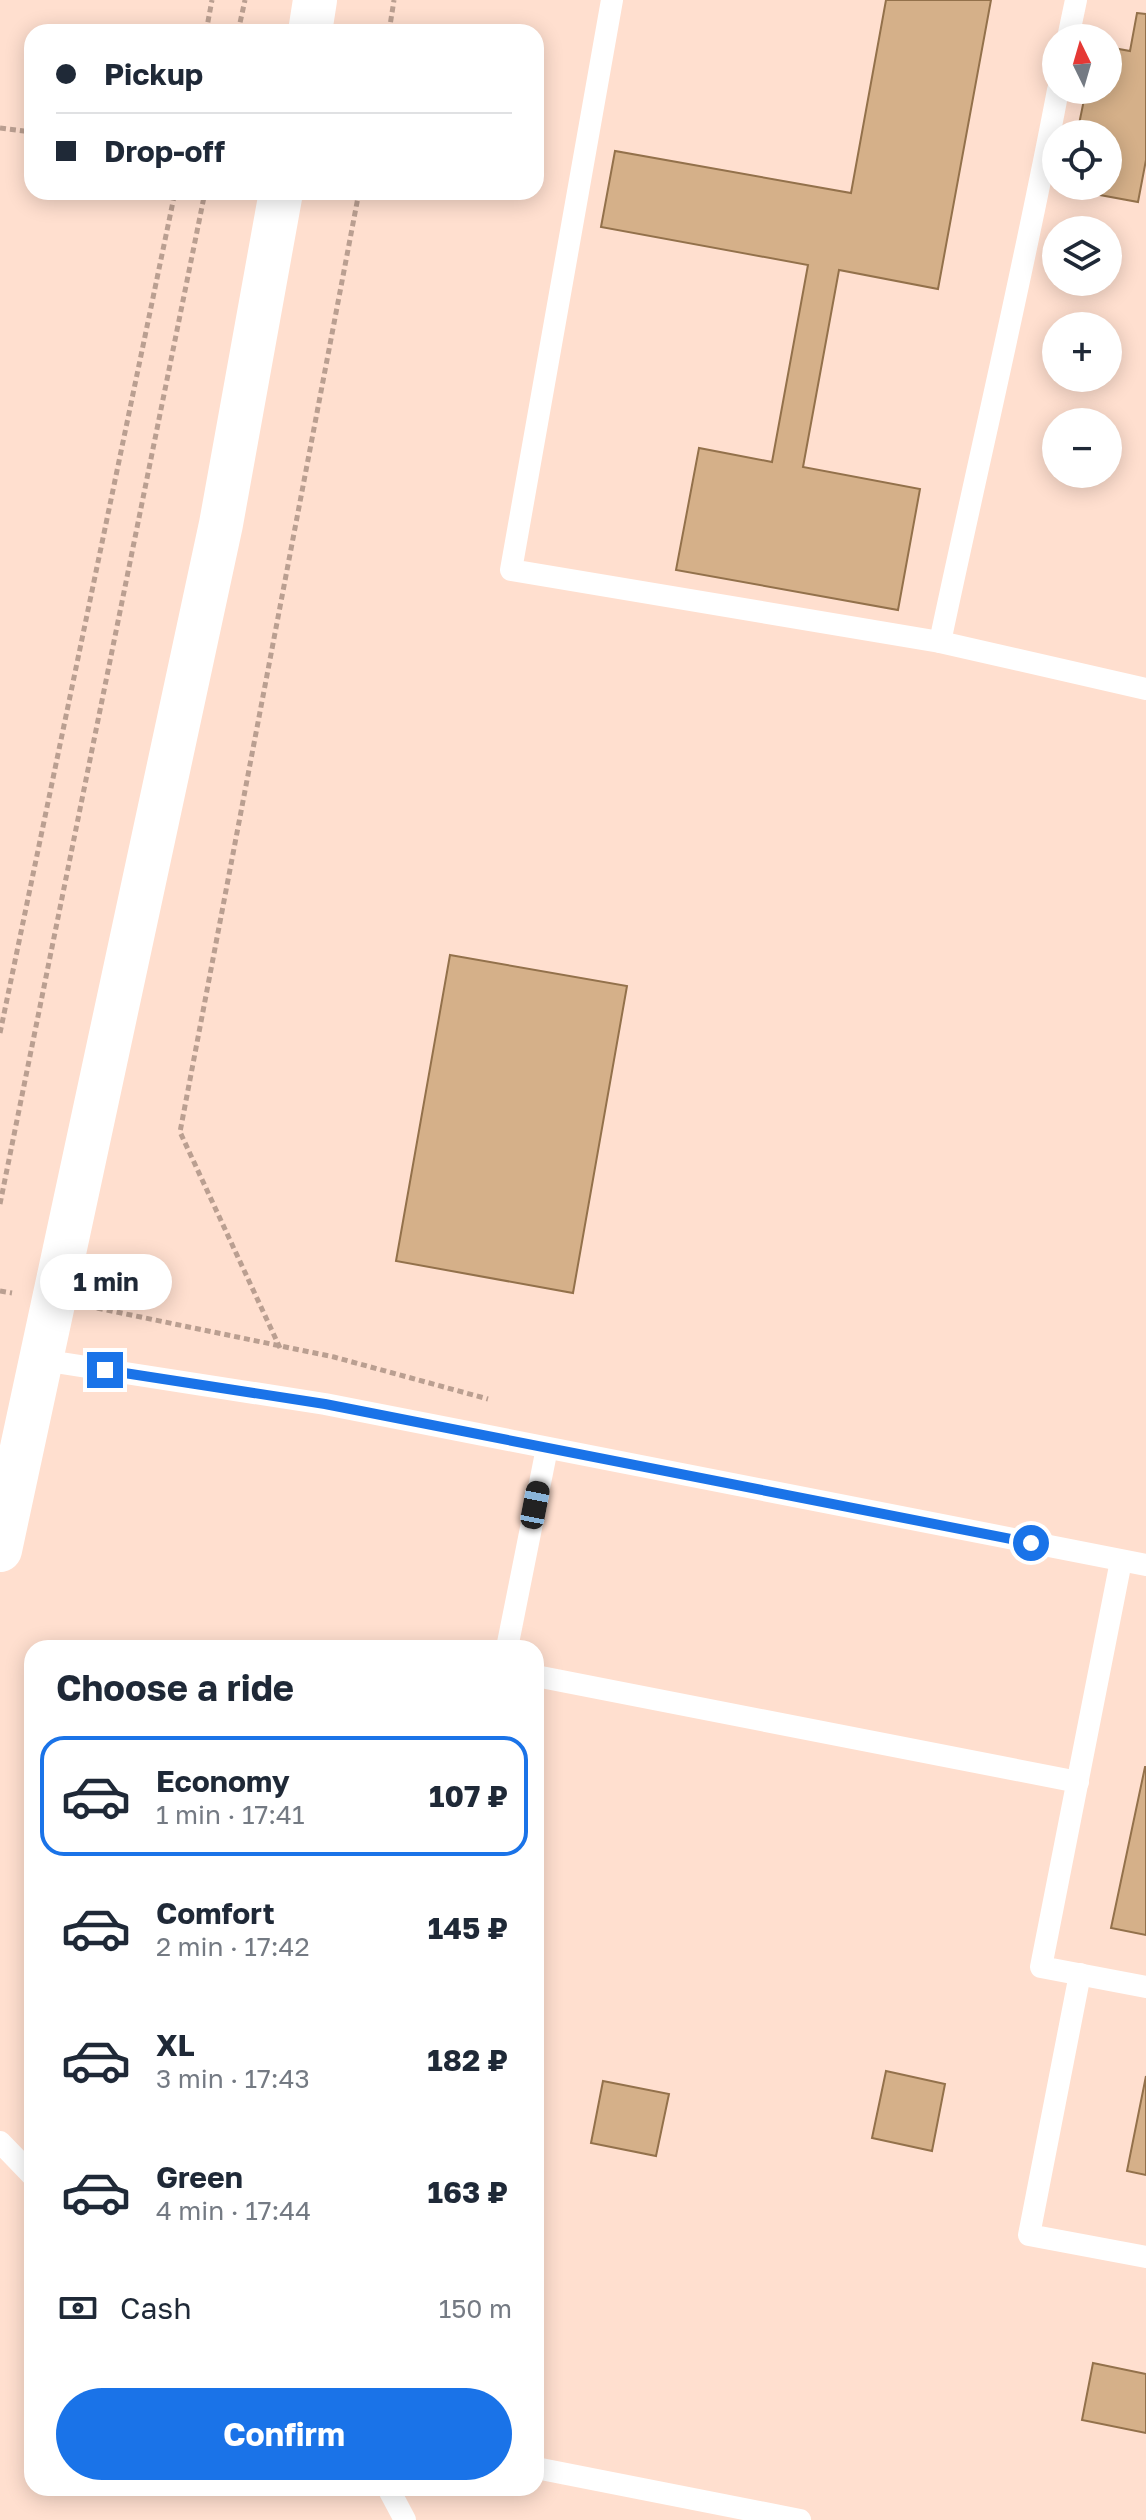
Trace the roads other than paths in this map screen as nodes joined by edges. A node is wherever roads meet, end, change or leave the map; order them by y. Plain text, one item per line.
1 (315, 0) edge
2 (612, 0) edge
3 (1076, 0) edge
4 (311, 24) edge
5 (1071, 24) edge
6 (1055, 104) edge
7 (280, 200) edge
8 (940, 642) junction
9 (1146, 689) edge
10 (42, 1360) junction
11 (547, 1448) junction
12 (0, 1550) edge
13 (1121, 1561) junction
14 (1146, 1565) edge
15 (509, 1640) edge
16 (544, 1678) edge
17 (1078, 1782) junction
18 (1080, 1974) junction
19 (1146, 1987) edge
20 (0, 2142) edge
21 (24, 2167) edge
22 (1146, 2257) edge
23 (544, 2470) edge
24 (392, 2496) edge
25 (405, 2520) edge
26 (800, 2520) edge

1 - 4 street
2 - 8 lane
3 - 5 lane
6 - 8 lane
7 - 10 street
8 - 9 lane
10 - 11 lane
10 - 12 street
11 - 13 lane
11 - 15 lane
13 - 14 lane
13 - 17 lane
16 - 17 lane
17 - 18 lane
18 - 19 lane
18 - 22 lane
20 - 21 lane
23 - 26 lane
24 - 25 lane

